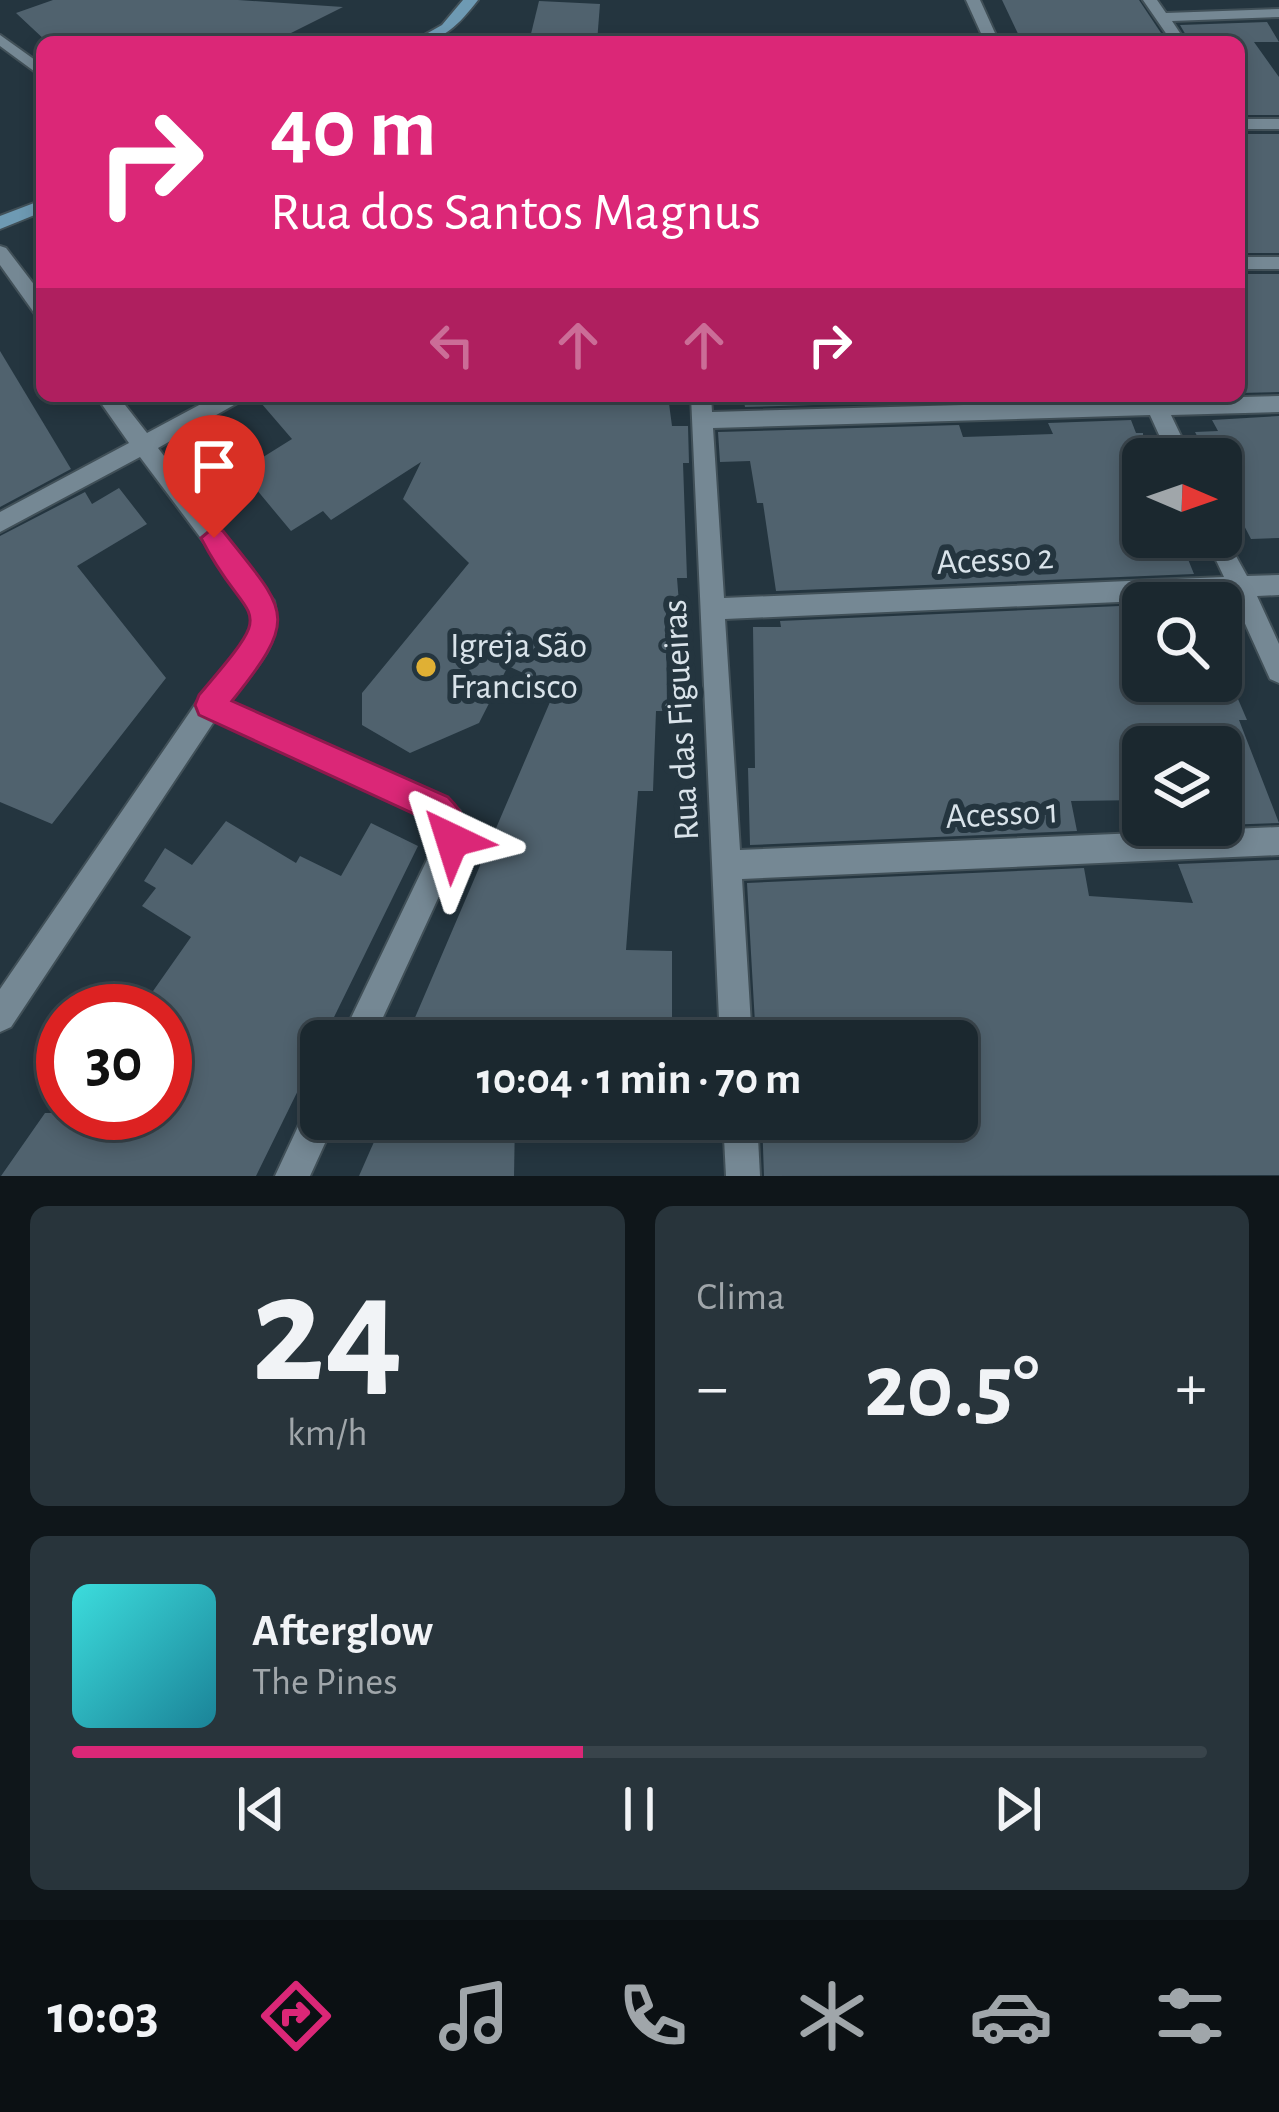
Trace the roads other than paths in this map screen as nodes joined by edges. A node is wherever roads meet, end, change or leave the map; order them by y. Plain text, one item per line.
1 (471, 0) edge
2 (973, 0) edge
3 (1150, 0) edge
4 (1279, 13) edge
5 (1162, 16) junction
6 (431, 36) edge
7 (989, 36) edge
8 (1175, 36) edge
9 (0, 39) edge
10 (36, 67) edge
11 (1245, 124) edge
12 (1279, 124) edge
13 (36, 208) edge
14 (0, 223) edge
15 (0, 252) edge
16 (1245, 263) edge
17 (1279, 263) edge
18 (36, 301) edge
19 (110, 402) edge
20 (223, 402) edge
21 (1089, 402) edge
22 (1153, 402) edge
23 (1195, 402) edge
24 (1279, 404) edge
25 (702, 408) edge
26 (1170, 438) edge
27 (141, 445) junction
28 (0, 523) edge
29 (1242, 585) edge
30 (1279, 585) edge
31 (1242, 589) edge
32 (1122, 590) edge
33 (715, 609) junction
34 (1279, 671) edge
35 (210, 705) junction
36 (1279, 841) edge
37 (728, 866) junction
38 (0, 1016) edge
39 (366, 1020) edge
40 (735, 1020) edge
41 (309, 1140) edge
42 (741, 1140) edge
43 (292, 1176) edge
44 (742, 1176) edge

1 - 6 main road
2 - 7 street
3 - 5 street
4 - 5 street
5 - 8 street
9 - 10 street
11 - 12 street
13 - 14 main road
15 - 18 street
16 - 17 street
19 - 27 street
20 - 27 street
21 - 25 street
22 - 26 street
23 - 24 street
25 - 33 street, Rua das Figueiras
27 - 28 street
27 - 35 street
29 - 30 street, Acesso 2
31 - 34 street
32 - 33 street, Acesso 2
33 - 37 street, Rua das Figueiras
35 - 38 street
35 - 39 street
36 - 37 street, Acesso 1
37 - 40 street, Rua das Figueiras
41 - 43 street
42 - 44 street

